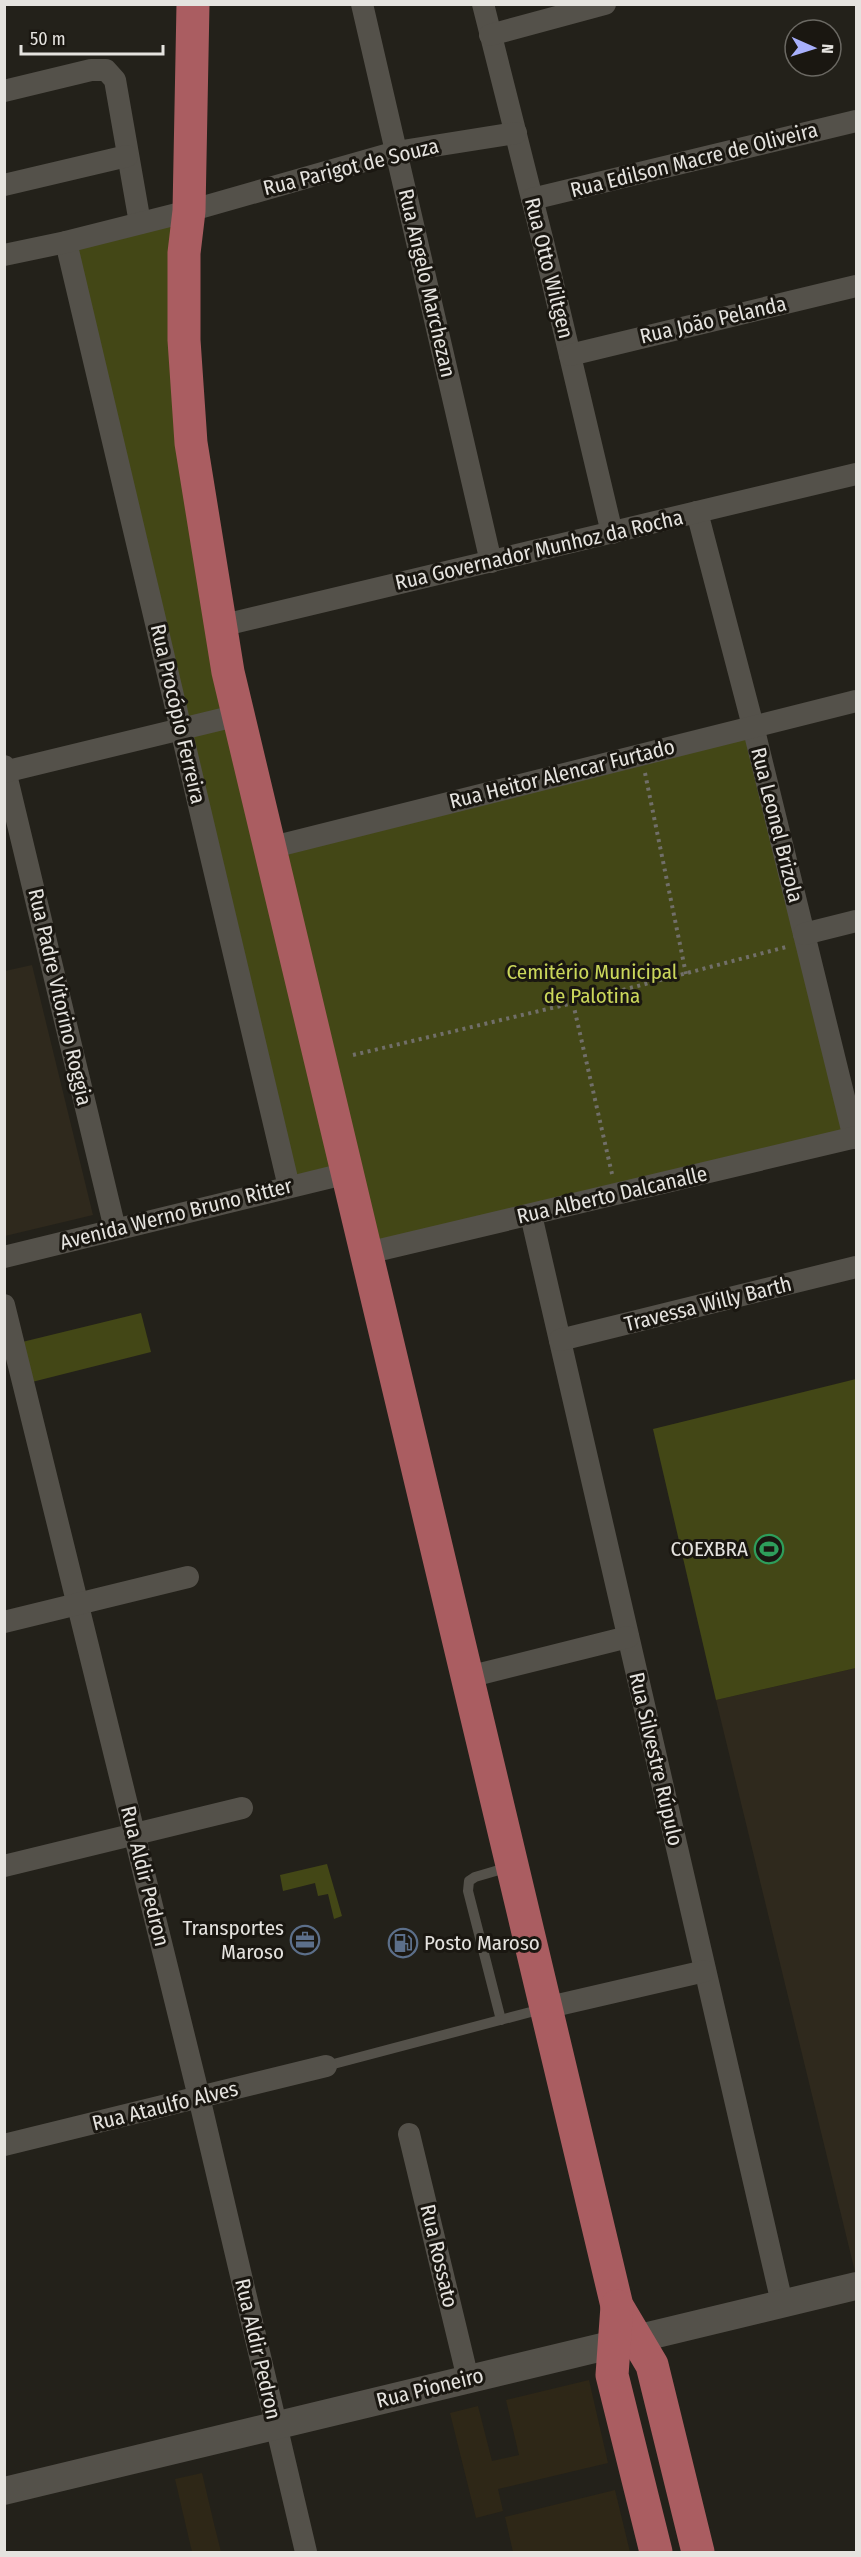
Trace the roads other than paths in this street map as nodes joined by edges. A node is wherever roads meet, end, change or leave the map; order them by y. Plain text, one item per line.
1 (193, 4) edge
2 (363, 4) edge
3 (483, 4) edge
4 (605, 4) edge
5 (490, 35) junction
6 (4, 91) edge
7 (856, 121) edge
8 (516, 133) junction
9 (396, 152) junction
10 (127, 156) junction
11 (4, 185) edge
12 (531, 199) junction
13 (189, 210) junction
14 (140, 223) junction
15 (66, 242) junction
16 (4, 255) edge
17 (856, 286) edge
18 (570, 355) junction
19 (856, 474) edge
20 (697, 512) junction
21 (612, 533) junction
22 (491, 562) junction
23 (220, 626) junction
24 (856, 700) edge
25 (239, 715) junction
26 (753, 726) junction
27 (181, 729) junction
28 (5, 770) edge
29 (269, 848) junction
30 (856, 921) edge
31 (795, 941) junction
32 (855, 1138) edge
33 (348, 1173) junction
34 (289, 1187) junction
35 (531, 1215) junction
36 (115, 1229) junction
37 (367, 1253) junction
38 (4, 1257) edge
39 (856, 1267) edge
40 (4, 1305) edge
41 (560, 1340) junction
42 (188, 1577) dead end
43 (79, 1604) junction
44 (4, 1622) edge
45 (628, 1637) junction
46 (468, 1677) junction
47 (242, 1808) dead end
48 (135, 1834) junction
49 (4, 1866) edge
50 (512, 1866) junction
51 (705, 1971) junction
52 (545, 2008) junction
53 (501, 2020) junction
54 (326, 2066) joint
55 (199, 2097) junction
56 (409, 2134) dead end
57 (4, 2145) edge
58 (856, 2286) edge
59 (782, 2304) junction
60 (626, 2341) junction
61 (468, 2379) junction
62 (276, 2426) junction
63 (4, 2491) edge
64 (306, 2553) edge
65 (656, 2553) edge
66 (698, 2553) edge

1 - 13 main road
2 - 9 street, Rua Angelo Marchezan
3 - 5 street, Rua Otto Wiltgen
4 - 5 street
5 - 8 street, Rua Otto Wiltgen
6 - 10 street
7 - 12 street, Rua Edilson Macre de Oliveira
8 - 9 street, Rua Parigot de Souza
8 - 12 street, Rua Otto Wiltgen
9 - 13 street, Rua Parigot de Souza
9 - 22 street, Rua Angelo Marchezan
10 - 11 street
10 - 14 street
12 - 18 street, Rua Otto Wiltgen
13 - 14 street, Rua Parigot de Souza
13 - 23 main road
14 - 15 street, Rua Parigot de Souza
15 - 16 street, Rua Parigot de Souza
15 - 27 street, Rua Procópio Ferreira
17 - 18 street, Rua João Pelanda
18 - 21 street, Rua Otto Wiltgen
19 - 20 street, Rua Governador Munhoz da Rocha
20 - 21 street, Rua Governador Munhoz da Rocha
20 - 26 street, Rua Leonel Brizola
21 - 22 street, Rua Governador Munhoz da Rocha
22 - 23 street, Rua Governador Munhoz da Rocha
23 - 25 main road
24 - 26 street, Rua Heitor Alencar Furtado
25 - 27 street
25 - 29 main road
26 - 29 street, Rua Heitor Alencar Furtado
26 - 31 street, Rua Leonel Brizola
27 - 28 street
27 - 34 street, Rua Procópio Ferreira
28 - 36 street, Rua Padre Vitorino Roggia
29 - 33 main road
30 - 31 street
31 - 32 street, Rua Leonel Brizola
32 - 35 street, Rua Alberto Dalcanalle
33 - 34 street, Avenida Werno Bruno Ritter
33 - 37 main road
34 - 36 street, Avenida Werno Bruno Ritter
35 - 37 street, Rua Alberto Dalcanalle
35 - 41 street, Rua Silvestre Rúpulo
36 - 38 street, Avenida Werno Bruno Ritter
37 - 46 main road
39 - 41 street, Travessa Willy Barth
40 - 43 street, Rua Aldir Pedron
41 - 45 street, Rua Silvestre Rúpulo
42 - 43 street
43 - 44 street
43 - 48 street, Rua Aldir Pedron
45 - 46 street
45 - 51 street, Rua Silvestre Rúpulo
46 - 50 main road
47 - 48 street
48 - 49 street
48 - 55 street, Rua Aldir Pedron
50 - 52 main road
50 - 53 lane
51 - 52 street
51 - 59 street, Rua Silvestre Rúpulo
52 - 53 lane
52 - 60 main road
53 - 54 lane
54 - 55 street, Rua Ataulfo Alves
55 - 57 street, Rua Ataulfo Alves
55 - 62 street, Rua Aldir Pedron
56 - 61 street, Rua Rossato
58 - 59 street, Rua Pioneiro
59 - 60 street, Rua Pioneiro
60 - 61 street, Rua Pioneiro
60 - 65 main road
60 - 66 main road
61 - 62 street, Rua Pioneiro
62 - 63 street, Rua Pioneiro
62 - 64 street, Rua Aldir Pedron

